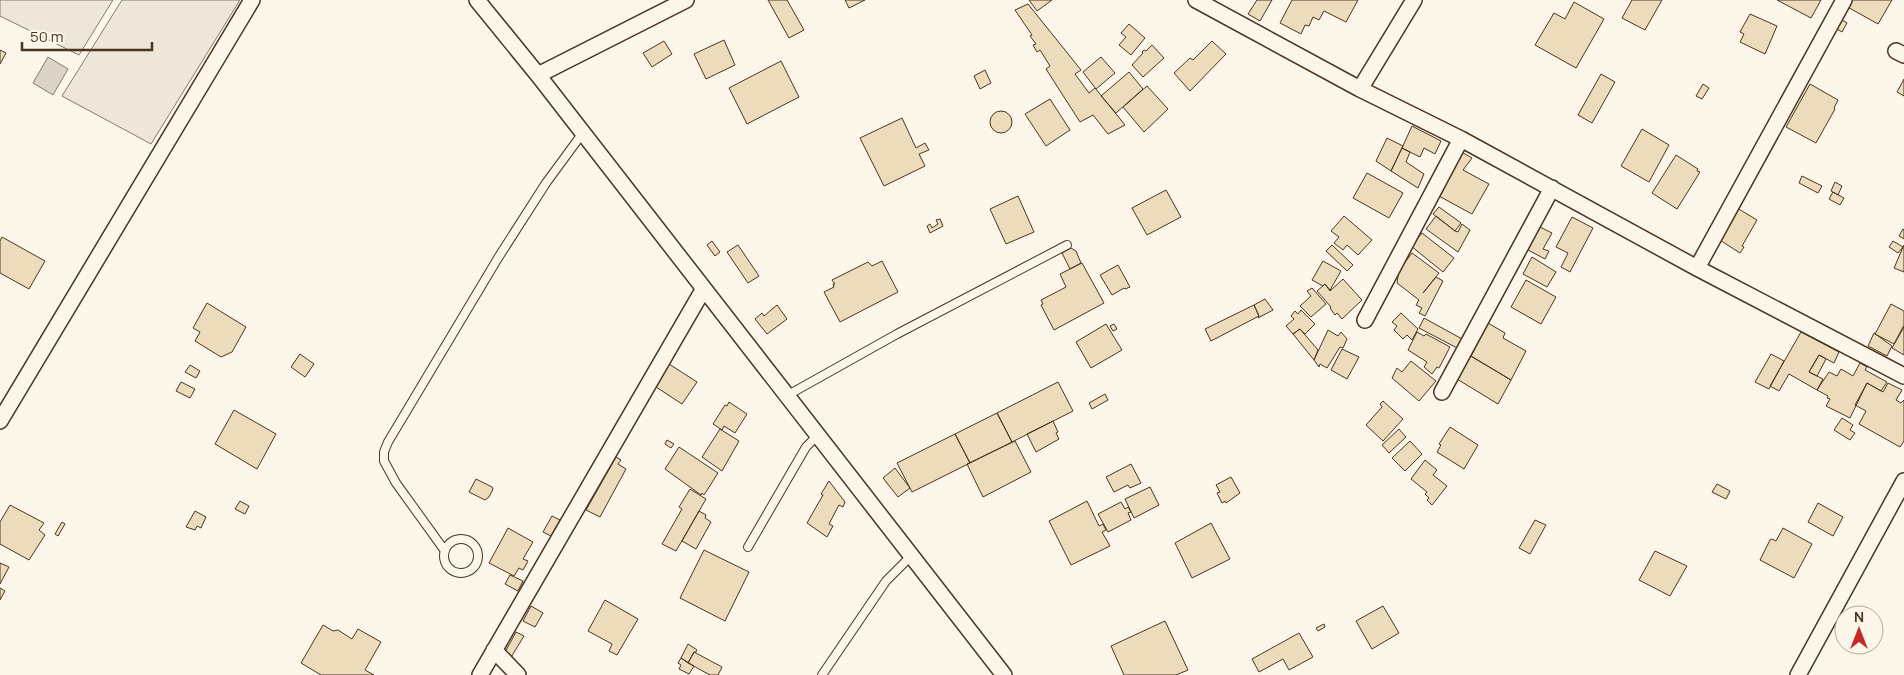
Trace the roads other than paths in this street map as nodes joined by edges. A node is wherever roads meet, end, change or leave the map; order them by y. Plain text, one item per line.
1 (252, 0) edge
2 (477, 0) edge
3 (686, 0) edge
4 (1196, 0) edge
5 (1414, 0) edge
6 (1844, 0) edge
7 (538, 75) junction
8 (1360, 89) junction
9 (582, 134) junction
10 (1461, 139) junction
11 (1552, 188) junction
12 (1067, 246) dead end
13 (1697, 268) junction
14 (704, 290) junction
15 (1365, 320) dead end
16 (1904, 376) edge
17 (1442, 392) dead end
18 (788, 395) junction
19 (0, 421) edge
20 (818, 436) junction
21 (1904, 481) edge
22 (748, 546) dead end
23 (445, 551) junction
24 (912, 555) junction
25 (494, 650) junction
26 (480, 675) edge
27 (518, 675) edge
28 (822, 675) edge
29 (1004, 675) edge
30 (1798, 675) edge

1 - 19 street
2 - 7 street
3 - 7 street
4 - 8 street
5 - 8 street
6 - 13 street
7 - 9 street
8 - 10 street
9 - 14 street
9 - 23 lane
10 - 11 street
10 - 15 street
11 - 13 street
11 - 17 street
12 - 18 lane
13 - 16 street
14 - 18 street
14 - 25 street
18 - 20 street
20 - 22 lane
20 - 24 street
21 - 30 street
23 - 23 lane
24 - 28 lane
24 - 29 street
25 - 26 street
25 - 27 street

